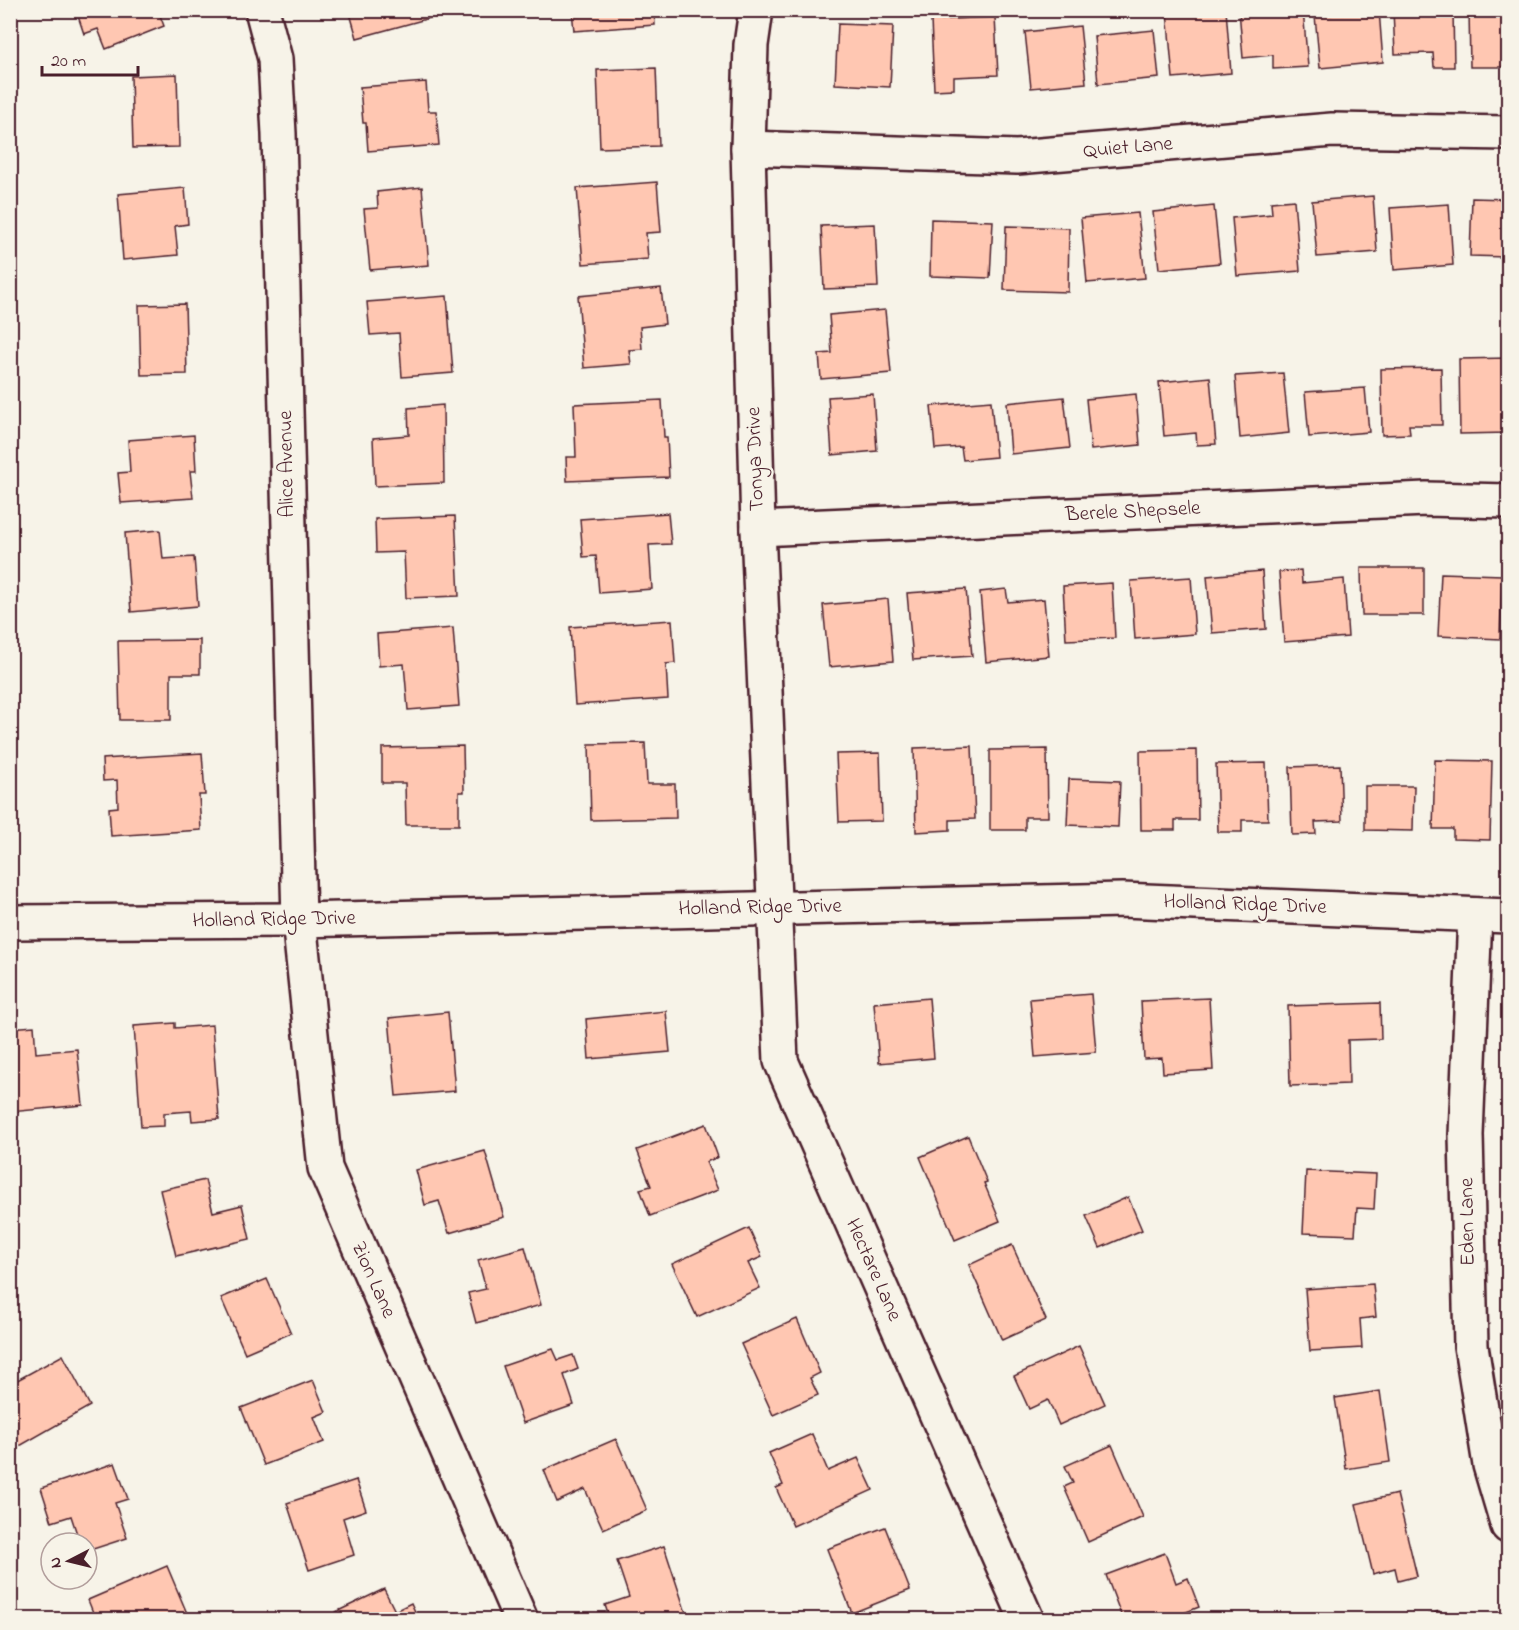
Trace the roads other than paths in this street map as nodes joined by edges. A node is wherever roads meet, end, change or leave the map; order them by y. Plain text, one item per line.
1 (262, 10) edge
2 (756, 10) edge
3 (1509, 133) edge
4 (748, 148) junction
5 (1509, 501) edge
6 (758, 529) junction
7 (774, 907) junction
8 (1475, 915) junction
9 (1509, 916) edge
10 (299, 920) junction
11 (10, 922) edge
12 (1509, 1526) edge
13 (521, 1620) edge
14 (1027, 1620) edge

1 - 10 street, Alice Avenue
2 - 4 street, Tonya Drive
3 - 4 street, Quiet Lane
4 - 6 street, Tonya Drive
5 - 6 street, Berele Shepsele
6 - 7 street, Tonya Drive
7 - 8 street, Holland Ridge Drive
7 - 10 street, Holland Ridge Drive
7 - 14 street, Hectare Lane
8 - 9 street, Holland Ridge Drive
8 - 12 street, Eden Lane
10 - 11 street, Holland Ridge Drive
10 - 13 street, Zion Lane

